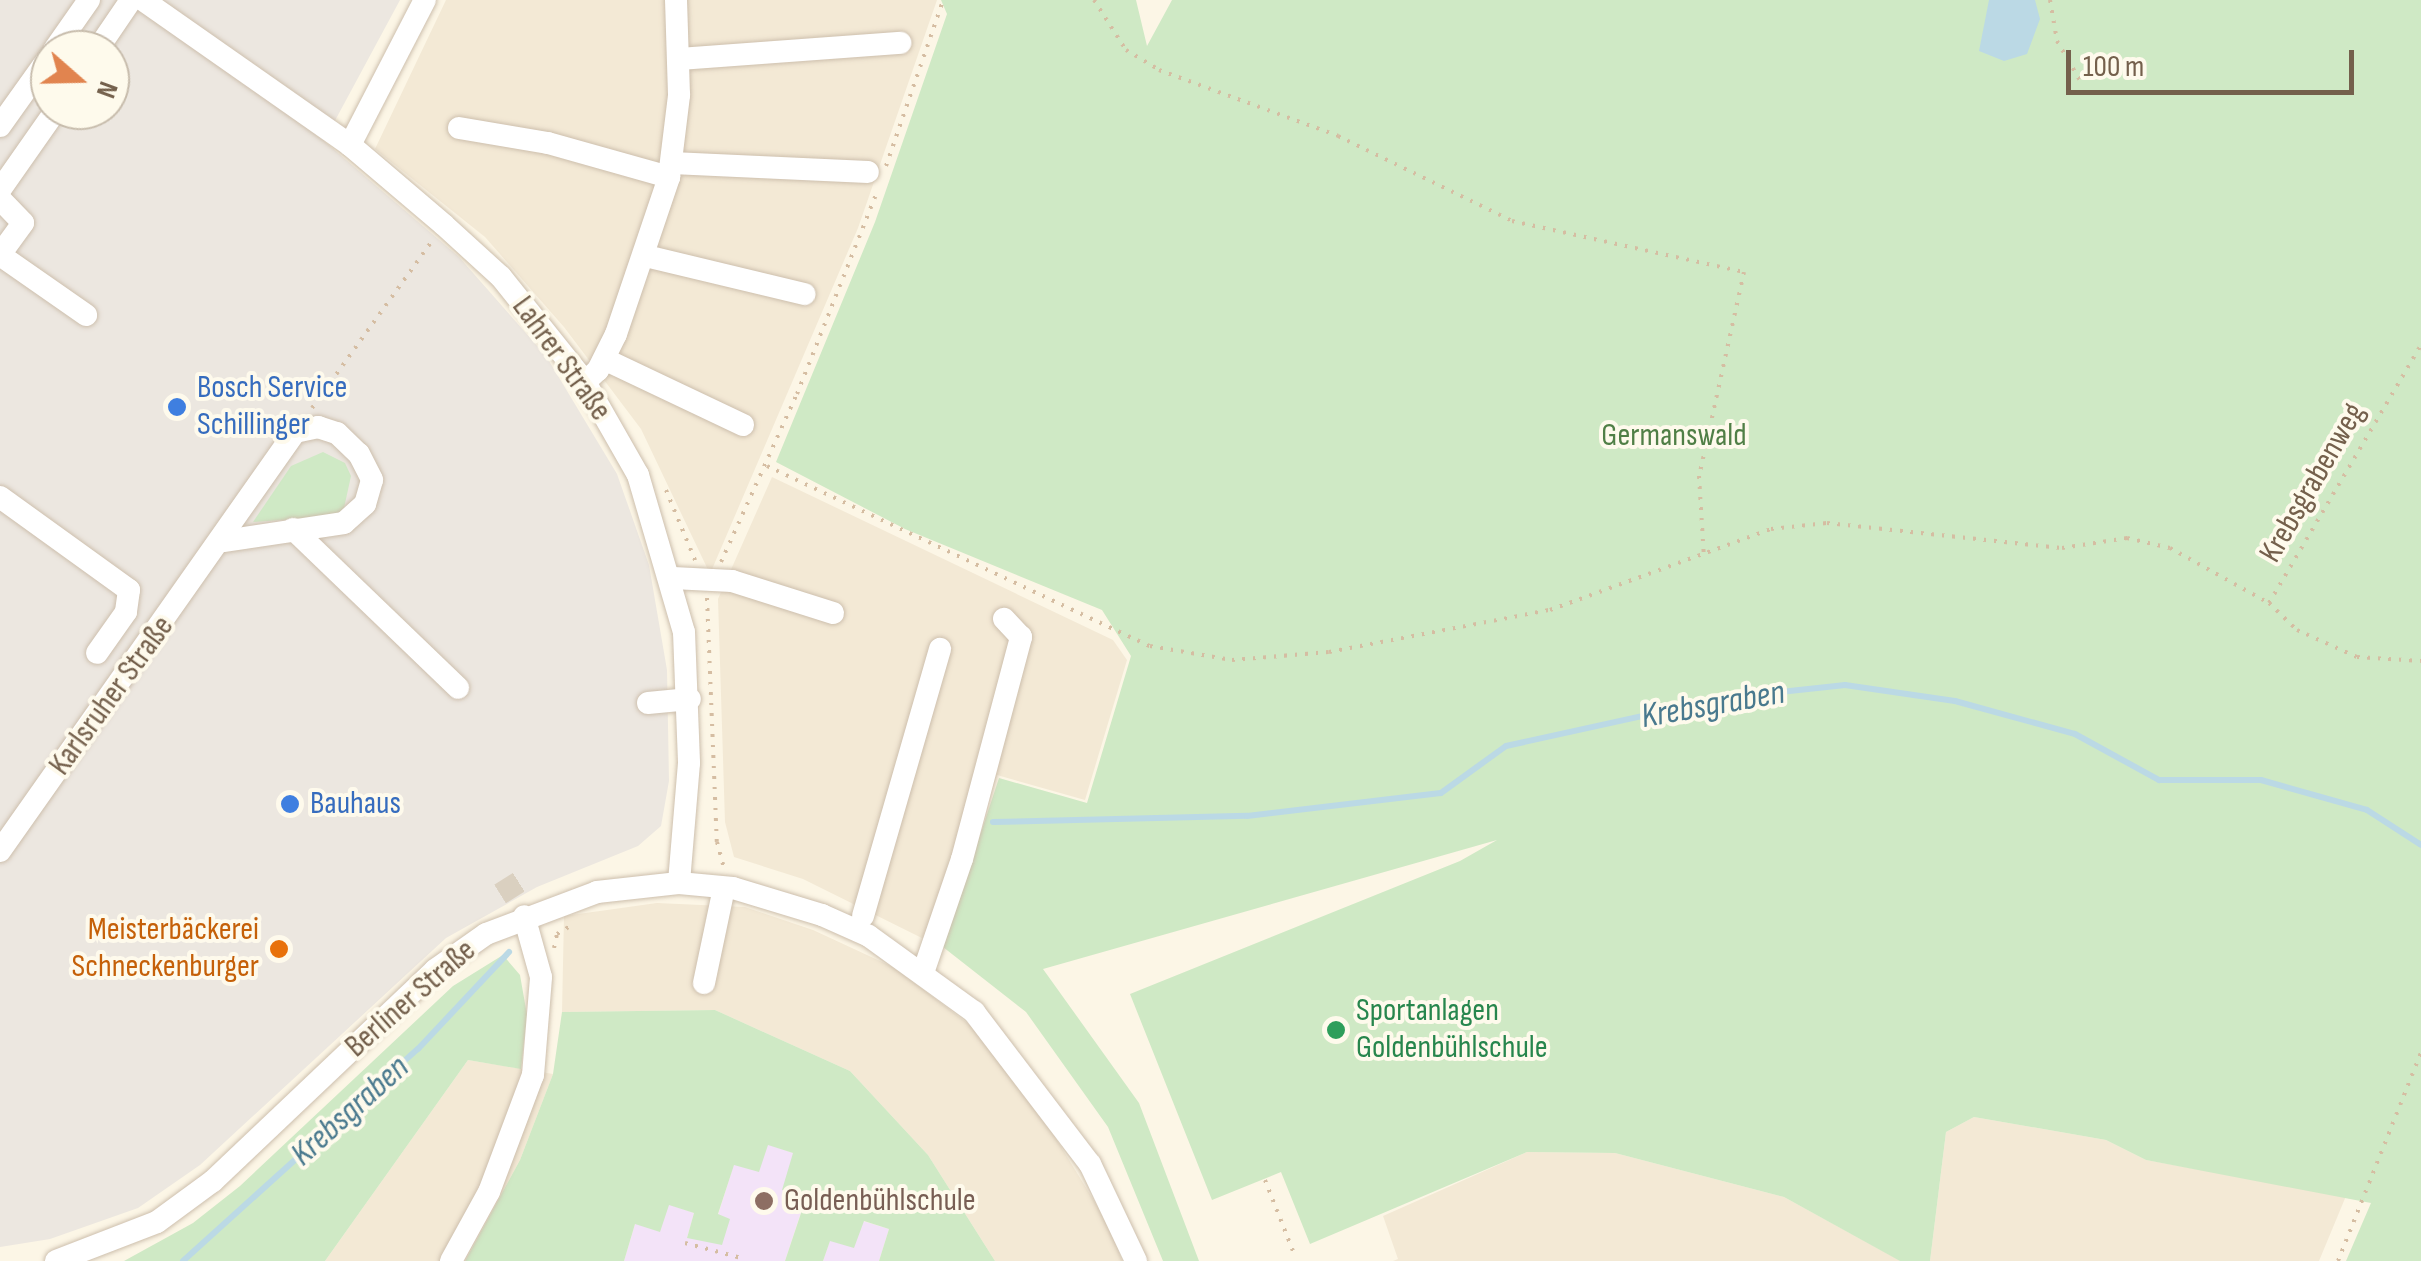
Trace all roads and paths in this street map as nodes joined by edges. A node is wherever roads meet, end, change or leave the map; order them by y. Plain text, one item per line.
1 (90, 0) edge
2 (131, 0) edge
3 (143, 0) edge
4 (425, 0) edge
5 (676, 0) edge
6 (944, 0) edge
7 (1094, 0) edge
8 (2050, 0) edge
9 (68, 30) edge
10 (111, 30) edge
11 (900, 44) dead end
12 (680, 59) junction
13 (2080, 82) dead end
14 (30, 84) edge
15 (0, 126) edge
16 (459, 128) dead end
17 (42, 130) edge
18 (350, 145) junction
19 (671, 170) junction
20 (877, 176) junction
21 (0, 190) edge
22 (0, 199) edge
23 (444, 225) junction
24 (646, 256) junction
25 (804, 294) dead end
26 (86, 315) dead end
27 (2421, 345) edge
28 (604, 359) junction
29 (585, 382) junction
30 (743, 425) dead end
31 (295, 432) junction
32 (767, 466) junction
33 (0, 497) edge
34 (293, 528) junction
35 (223, 541) junction
36 (1704, 556) junction
37 (714, 577) junction
38 (673, 578) junction
39 (2269, 603) junction
40 (833, 613) dead end
41 (1004, 620) dead end
42 (940, 649) dead end
43 (97, 653) dead end
44 (2421, 661) edge
45 (458, 688) dead end
46 (690, 698) junction
47 (648, 703) dead end
48 (4, 836) edge
49 (724, 878) junction
50 (680, 884) junction
51 (524, 916) junction
52 (863, 916) dead end
53 (924, 970) junction
54 (704, 983) dead end
55 (2421, 1052) edge
56 (1265, 1180) dead end
57 (685, 1244) dead end
58 (1295, 1256) dead end
59 (734, 1258) edge
60 (745, 1259) edge
61 (56, 1261) edge
62 (450, 1261) edge
63 (1136, 1261) edge
64 (2338, 1261) edge

1 - 9 street
2 - 10 street
3 - 18 street, Lahrer Straße
4 - 18 street
5 - 12 street
6 - 20 path
7 - 36 path
8 - 13 path
11 - 12 street
12 - 19 street
14 - 15 street
16 - 19 street
17 - 21 street
18 - 23 street, Lahrer Straße
19 - 20 street
19 - 24 street
20 - 32 path
22 - 26 street
23 - 29 street, Lahrer Straße
23 - 31 path
24 - 25 street
24 - 28 street
27 - 39 path, Krebsgrabenweg
28 - 29 street
28 - 30 street
29 - 38 street, Lahrer Straße
31 - 34 street
31 - 35 street, Karlsruher Straße
32 - 36 path
32 - 37 path
33 - 43 street
34 - 35 street
34 - 45 street
35 - 48 street, Karlsruher Straße
36 - 39 path
37 - 38 street
37 - 40 street
37 - 49 path
38 - 46 street, Lahrer Straße
39 - 44 path, Krebsgrabenweg
41 - 53 street
42 - 52 street
46 - 47 street
46 - 50 street, Lahrer Straße
49 - 50 street, Berliner Straße
49 - 53 street, Berliner Straße
49 - 54 street
50 - 51 street, Berliner Straße
51 - 61 street, Berliner Straße
51 - 62 street
53 - 63 street, Berliner Straße
55 - 64 path
56 - 58 path
57 - 59 path
59 - 60 path

